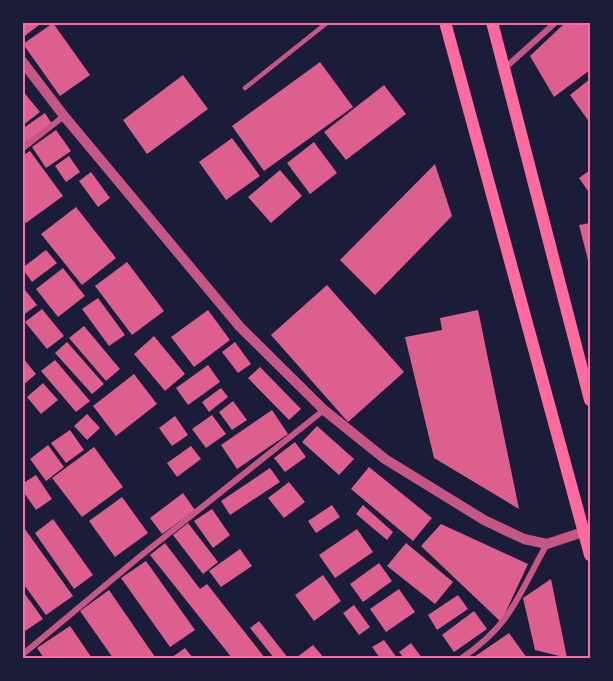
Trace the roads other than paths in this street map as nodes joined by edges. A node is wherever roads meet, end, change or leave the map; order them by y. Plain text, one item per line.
1 (328, 22) edge
2 (446, 22) edge
3 (492, 22) edge
4 (556, 22) edge
5 (22, 61) edge
6 (505, 68) junction
7 (245, 88) dead end
8 (64, 116) junction
9 (22, 149) edge
10 (591, 400) edge
11 (324, 410) junction
12 (583, 532) junction
13 (547, 544) junction
14 (591, 555) edge
15 (22, 655) edge
16 (462, 658) edge

1 - 7 lane
2 - 12 main road
3 - 6 main road
4 - 6 street
5 - 8 street
6 - 10 main road
8 - 9 street
8 - 11 street
11 - 13 street
11 - 15 street
12 - 13 street
12 - 14 main road
13 - 16 street

